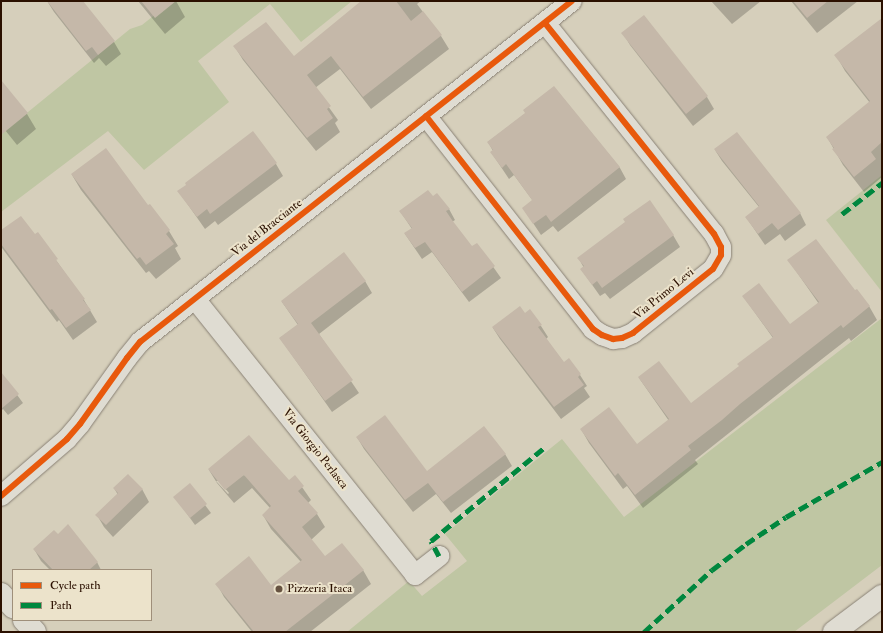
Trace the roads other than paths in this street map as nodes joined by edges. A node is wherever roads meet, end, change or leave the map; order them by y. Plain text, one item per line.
1 (572, 1) edge
2 (545, 23) junction
3 (426, 116) junction
4 (195, 299) junction
5 (1, 496) edge
6 (439, 556) dead end
7 (1, 594) edge
8 (882, 596) edge
9 (12, 606) edge
10 (25, 621) edge
11 (35, 632) edge
12 (834, 632) edge

1 - 2 street, Via del Bracciante
2 - 3 street, Via del Bracciante
2 - 3 street, Via Primo Levi
3 - 4 street, Via del Bracciante
4 - 5 street, Via del Bracciante
4 - 6 street, Via Giorgio Perlasca
7 - 9 street
8 - 12 street
10 - 11 street

